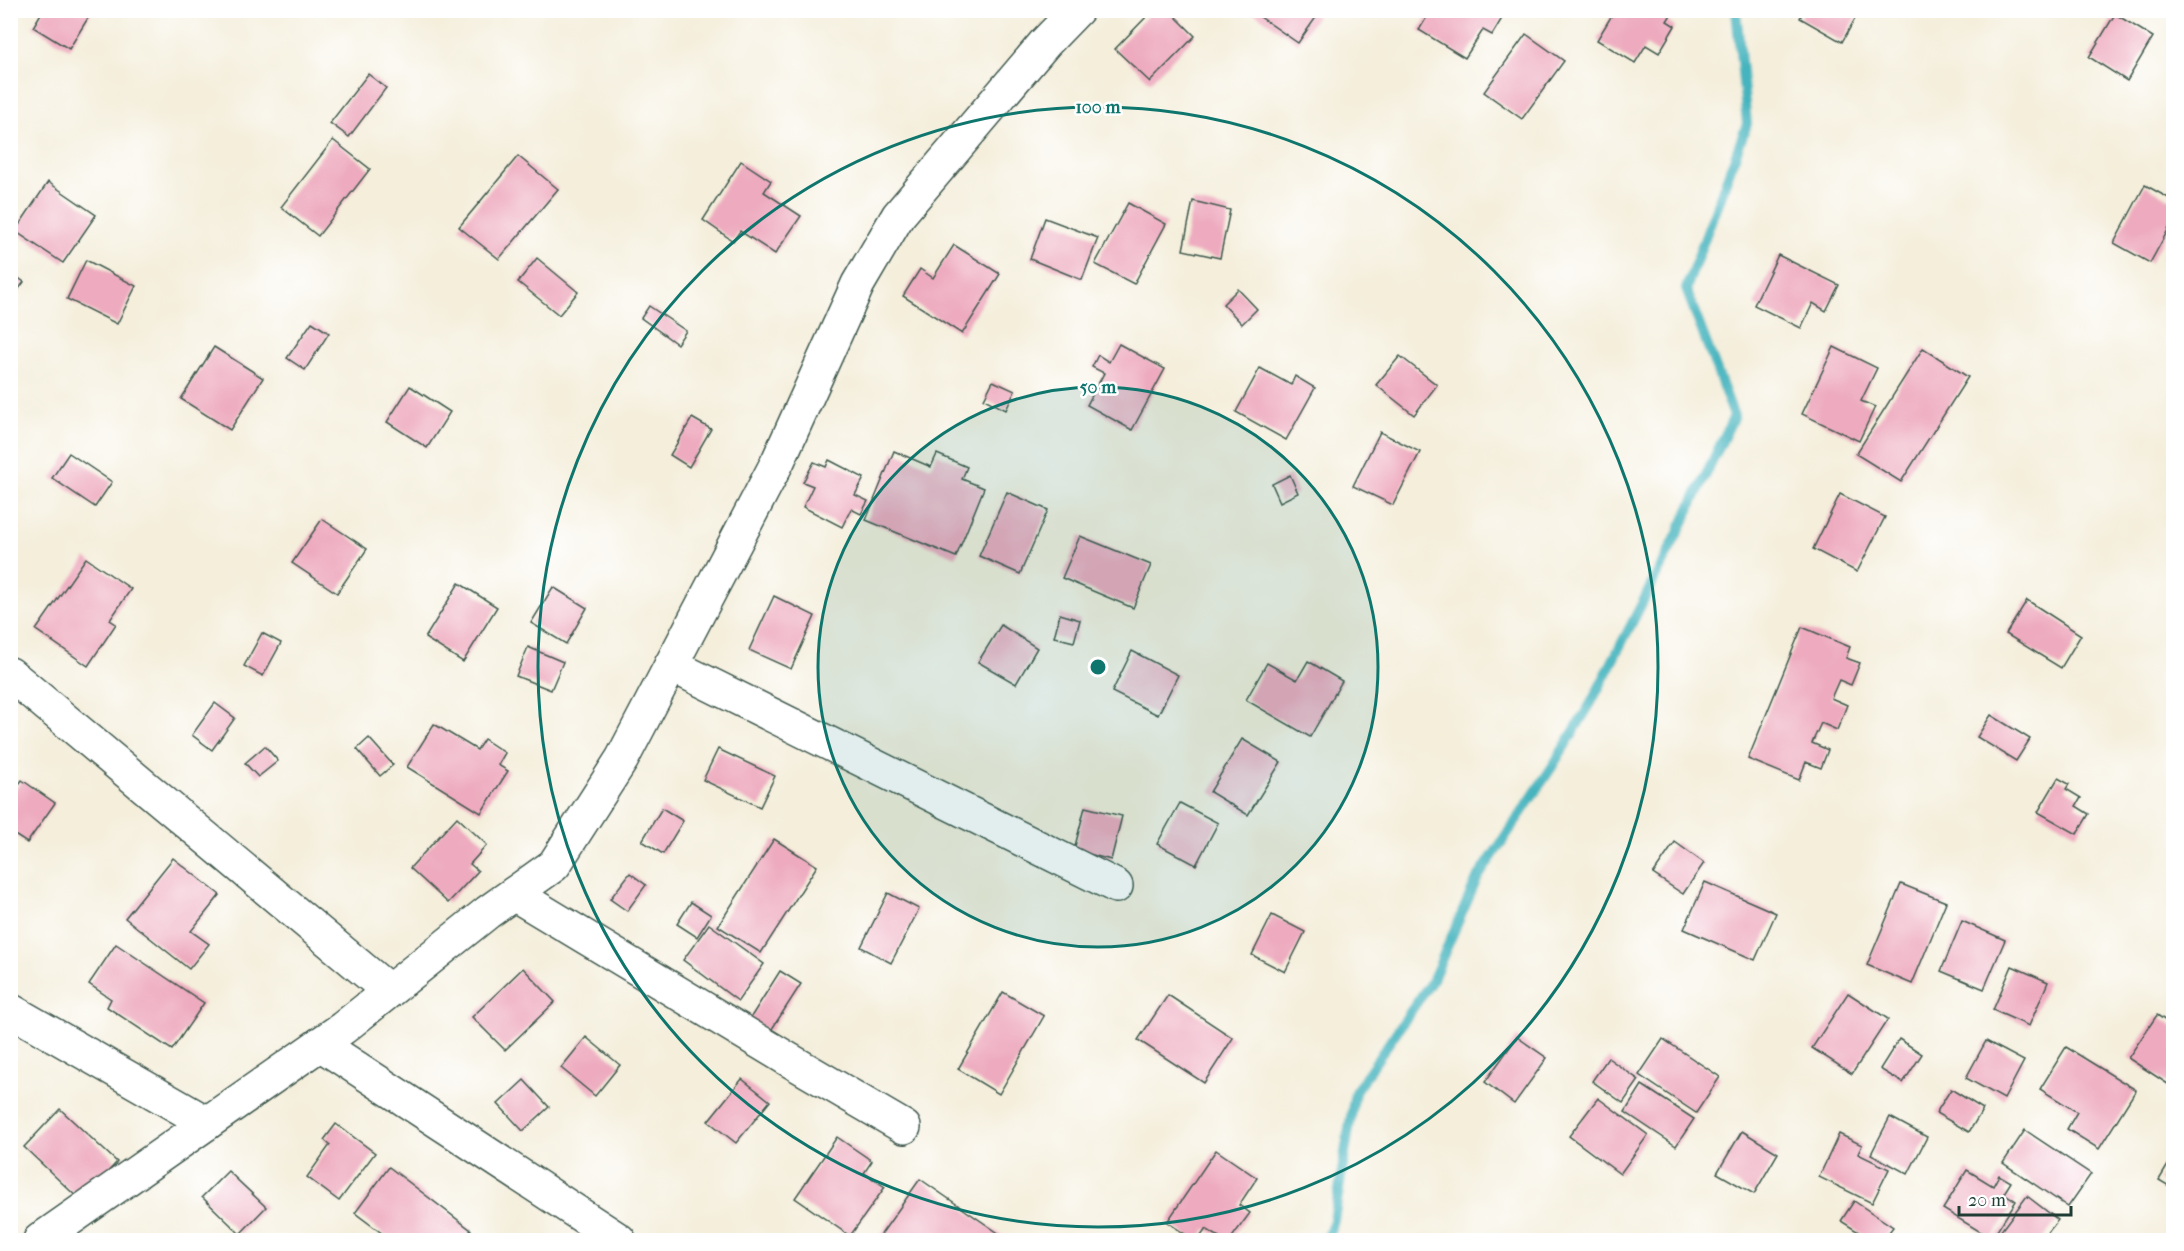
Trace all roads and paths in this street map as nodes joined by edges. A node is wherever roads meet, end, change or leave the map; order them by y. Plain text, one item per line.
1 (1077, 10) edge
2 (671, 666) junction
3 (10, 674) edge
4 (1116, 886) dead end
5 (514, 894) junction
6 (389, 991) junction
7 (10, 1011) edge
8 (320, 1044) junction
9 (207, 1123) junction
10 (904, 1127) dead end
11 (40, 1240) edge
12 (619, 1240) edge

1 - 2 street
2 - 4 street
2 - 5 street
3 - 6 street
5 - 6 street
5 - 10 street
6 - 8 street
7 - 9 street
8 - 9 street
8 - 12 street
9 - 11 street

